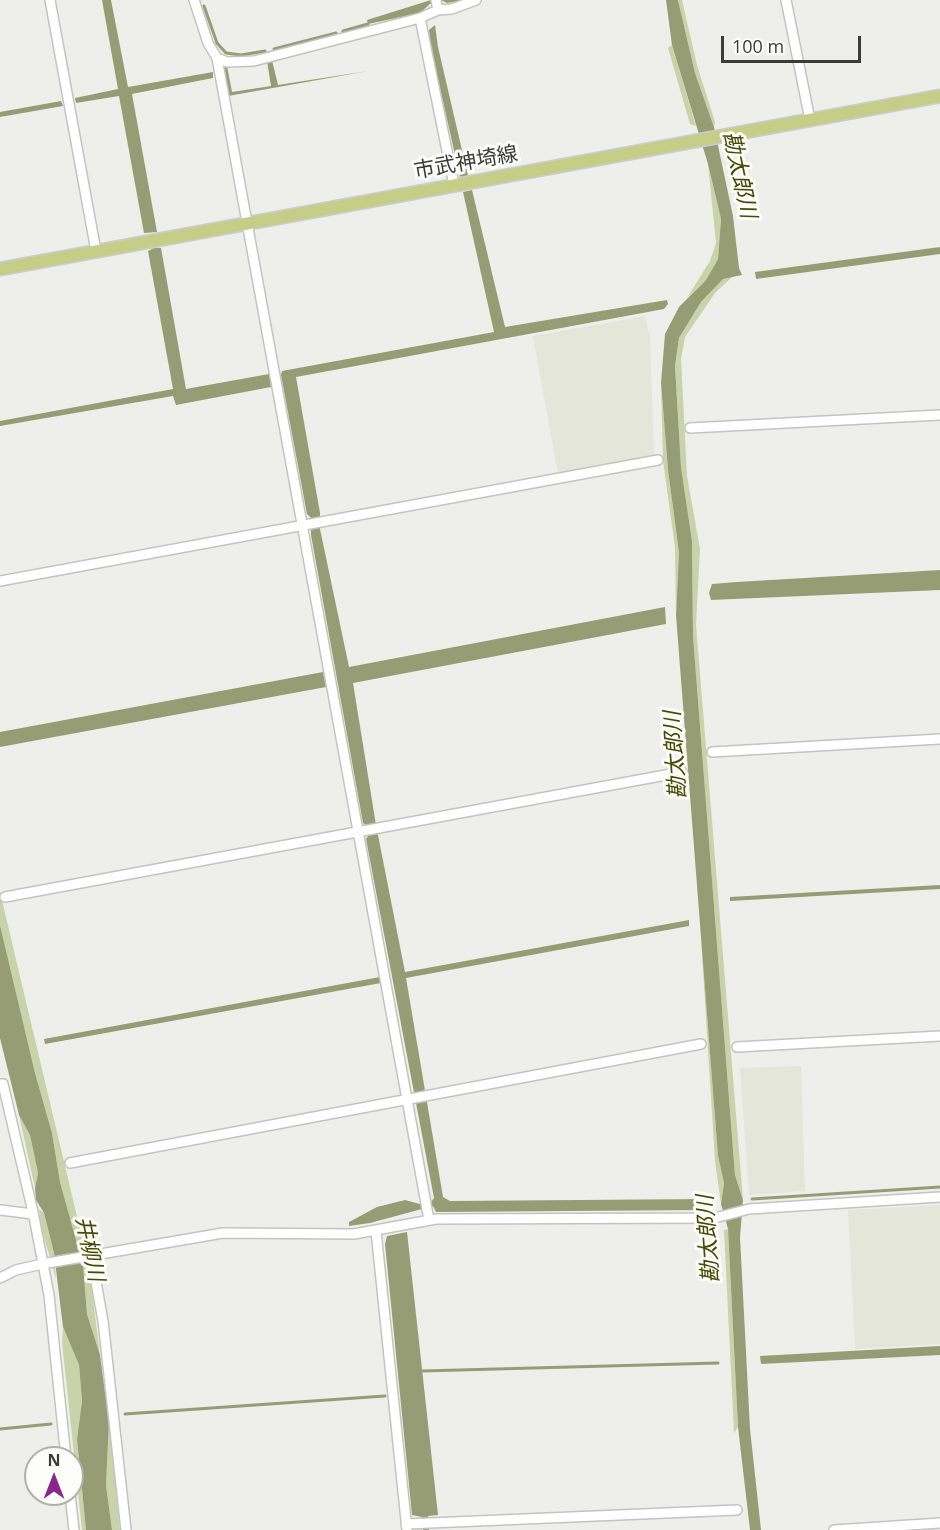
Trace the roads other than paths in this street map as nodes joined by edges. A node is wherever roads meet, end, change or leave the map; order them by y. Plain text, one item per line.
1 (50, 0) edge
2 (194, 0) edge
3 (476, 0) edge
4 (786, 0) edge
5 (437, 4) edge
6 (420, 18) junction
7 (217, 58) junction
8 (940, 96) edge
9 (810, 120) junction
10 (454, 185) junction
11 (246, 224) junction
12 (96, 251) junction
13 (0, 269) edge
14 (940, 415) edge
15 (690, 428) dead end
16 (658, 459) dead end
17 (305, 525) junction
18 (0, 581) edge
19 (940, 739) edge
20 (712, 752) dead end
21 (682, 772) dead end
22 (361, 832) junction
23 (5, 897) dead end
24 (940, 1036) edge
25 (701, 1044) dead end
26 (737, 1047) dead end
27 (0, 1084) edge
28 (409, 1098) junction
29 (70, 1163) dead end
30 (940, 1197) edge
31 (0, 1210) edge
32 (33, 1214) junction
33 (429, 1220) junction
34 (376, 1231) junction
35 (91, 1254) junction
36 (42, 1264) junction
37 (0, 1278) edge
38 (65, 1446) edge
39 (71, 1506) edge
40 (737, 1510) dead end
41 (940, 1523) edge
42 (406, 1527) edge
43 (74, 1530) edge
44 (126, 1530) edge
45 (834, 1530) edge

1 - 12 street
2 - 7 street
3 - 5 street
4 - 9 street
5 - 6 street
6 - 7 street
6 - 10 street
7 - 11 street
8 - 9 main road, 市武神埼線
9 - 10 main road, 市武神埼線
10 - 11 main road, 市武神埼線
11 - 12 main road, 市武神埼線
11 - 17 street
12 - 13 main road, 市武神埼線
14 - 15 street
16 - 17 street
17 - 18 street
17 - 22 street
19 - 20 street
21 - 22 street
22 - 23 street
22 - 28 street
24 - 26 street
25 - 28 street
27 - 32 street
28 - 29 street
28 - 33 street
30 - 33 street
31 - 32 street
32 - 36 street
33 - 34 street
34 - 35 street
34 - 42 street
35 - 36 street
35 - 44 street
36 - 37 street
36 - 38 street
39 - 43 street
40 - 42 street
41 - 45 street

